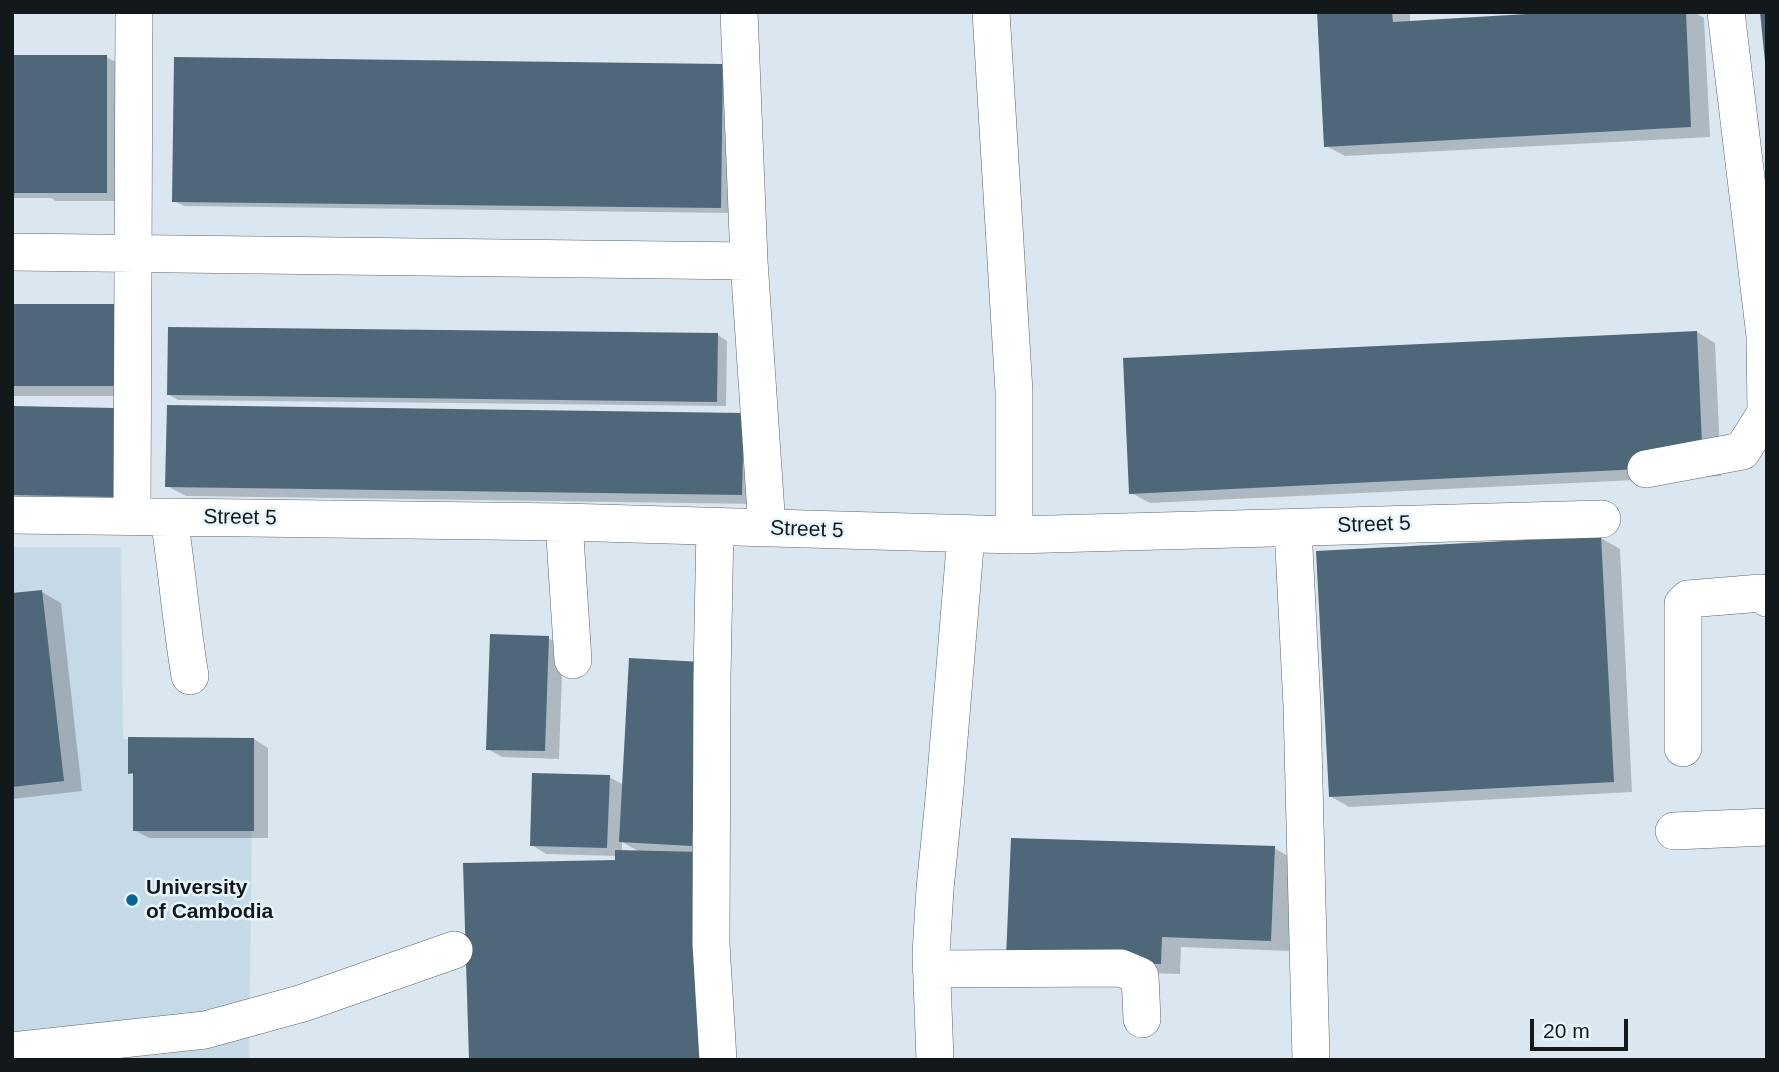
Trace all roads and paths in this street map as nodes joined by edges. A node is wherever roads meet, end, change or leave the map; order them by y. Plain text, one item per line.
1 (134, 12) edge
2 (739, 12) edge
3 (991, 12) edge
4 (1726, 12) edge
5 (12, 252) edge
6 (133, 253) junction
7 (750, 261) junction
8 (1646, 469) dead end
9 (12, 516) edge
10 (132, 517) junction
11 (169, 517) junction
12 (1602, 519) dead end
13 (565, 522) junction
14 (715, 527) junction
15 (767, 528) junction
16 (1293, 528) junction
17 (966, 534) junction
18 (1014, 535) junction
19 (1767, 598) edge
20 (573, 660) dead end
21 (190, 676) dead end
22 (1683, 748) dead end
23 (1767, 827) edge
24 (1674, 831) dead end
25 (454, 950) dead end
26 (931, 969) junction
27 (1142, 1019) dead end
28 (12, 1051) edge
29 (83, 1051) edge
30 (718, 1060) edge
31 (936, 1060) edge
32 (1311, 1060) edge

1 - 6 street
2 - 7 street
3 - 18 street
4 - 8 street
5 - 6 street
6 - 7 street
6 - 10 street
7 - 15 street
9 - 10 street, Street 5
10 - 11 street, Street 5
11 - 13 street, Street 5
11 - 21 street
12 - 16 street, Street 5
13 - 14 street, Street 5
13 - 20 street
14 - 15 street, Street 5
14 - 30 street
15 - 17 street, Street 5
16 - 18 street, Street 5
16 - 32 street
17 - 18 street, Street 5
17 - 26 street
19 - 22 street
23 - 24 street
25 - 29 street
26 - 27 street
26 - 31 street
28 - 29 street

